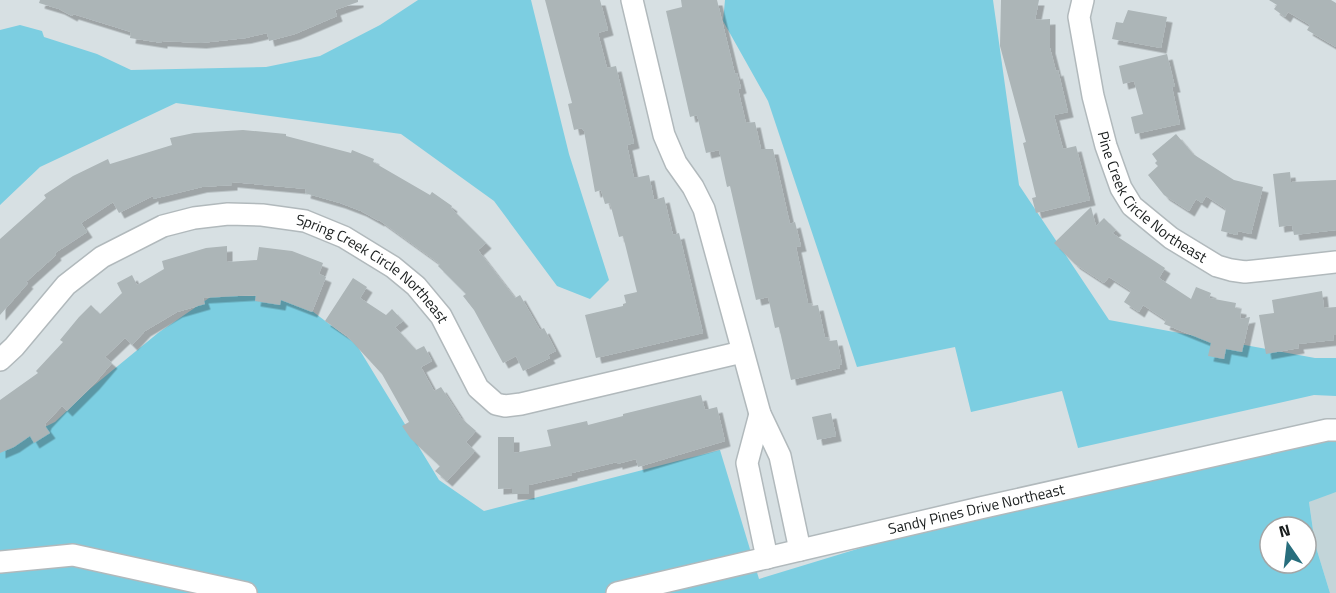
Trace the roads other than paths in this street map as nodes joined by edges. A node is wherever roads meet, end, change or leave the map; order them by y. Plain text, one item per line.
1 (632, 0) edge
2 (1083, 0) edge
3 (1336, 262) edge
4 (742, 352) junction
5 (0, 360) edge
6 (760, 414) junction
7 (1336, 430) edge
8 (784, 477) junction
9 (752, 485) junction
10 (800, 550) junction
11 (767, 558) junction
12 (0, 562) edge
13 (246, 593) edge
14 (617, 593) edge

1 - 4 street
2 - 3 street, Pine Creek Circle Northeast
4 - 5 street, Spring Creek Circle Northeast
4 - 6 street
6 - 8 street
6 - 9 street
7 - 10 street, Sandy Pines Drive Northeast
8 - 9 street
8 - 10 street
9 - 11 street
10 - 11 street, Sandy Pines Drive Northeast
11 - 14 street, Sandy Pines Drive Northeast
12 - 13 street

